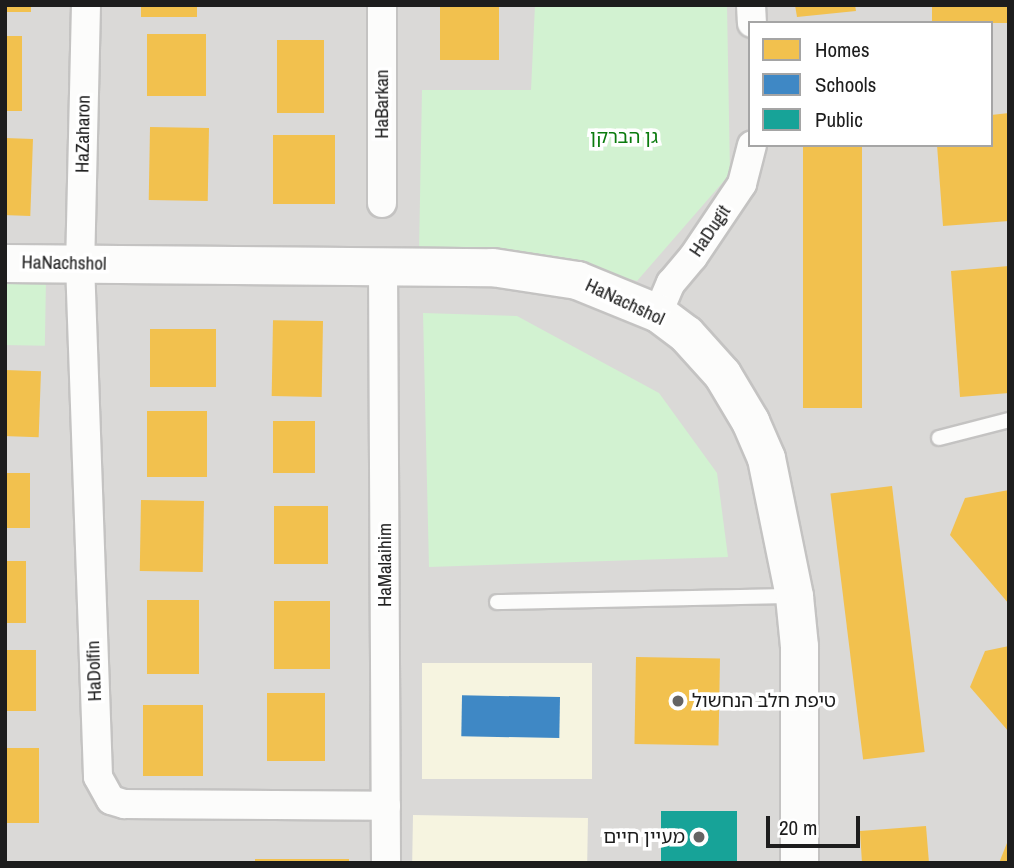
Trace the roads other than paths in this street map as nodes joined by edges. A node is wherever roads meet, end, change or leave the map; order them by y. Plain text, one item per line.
1 (86, 5) edge
2 (382, 5) edge
3 (751, 147) edge
4 (382, 203) dead end
5 (5, 262) edge
6 (80, 263) junction
7 (383, 267) junction
8 (658, 313) junction
9 (1009, 420) edge
10 (939, 439) dead end
11 (794, 596) junction
12 (497, 602) dead end
13 (386, 806) junction
14 (386, 863) edge
15 (799, 863) edge

1 - 6 street, HaZaharon
2 - 4 street, HaBarkan
3 - 8 street, HaDugit
5 - 6 street, HaNachshol
6 - 7 street, HaNachshol
6 - 13 street, HaDolfin
7 - 8 street, HaNachshol
7 - 13 street, HaMalaihim
8 - 11 street, HaNachshol
9 - 10 lane
11 - 12 lane
11 - 15 street, HaNachshol
13 - 14 street, HaMalaihim

